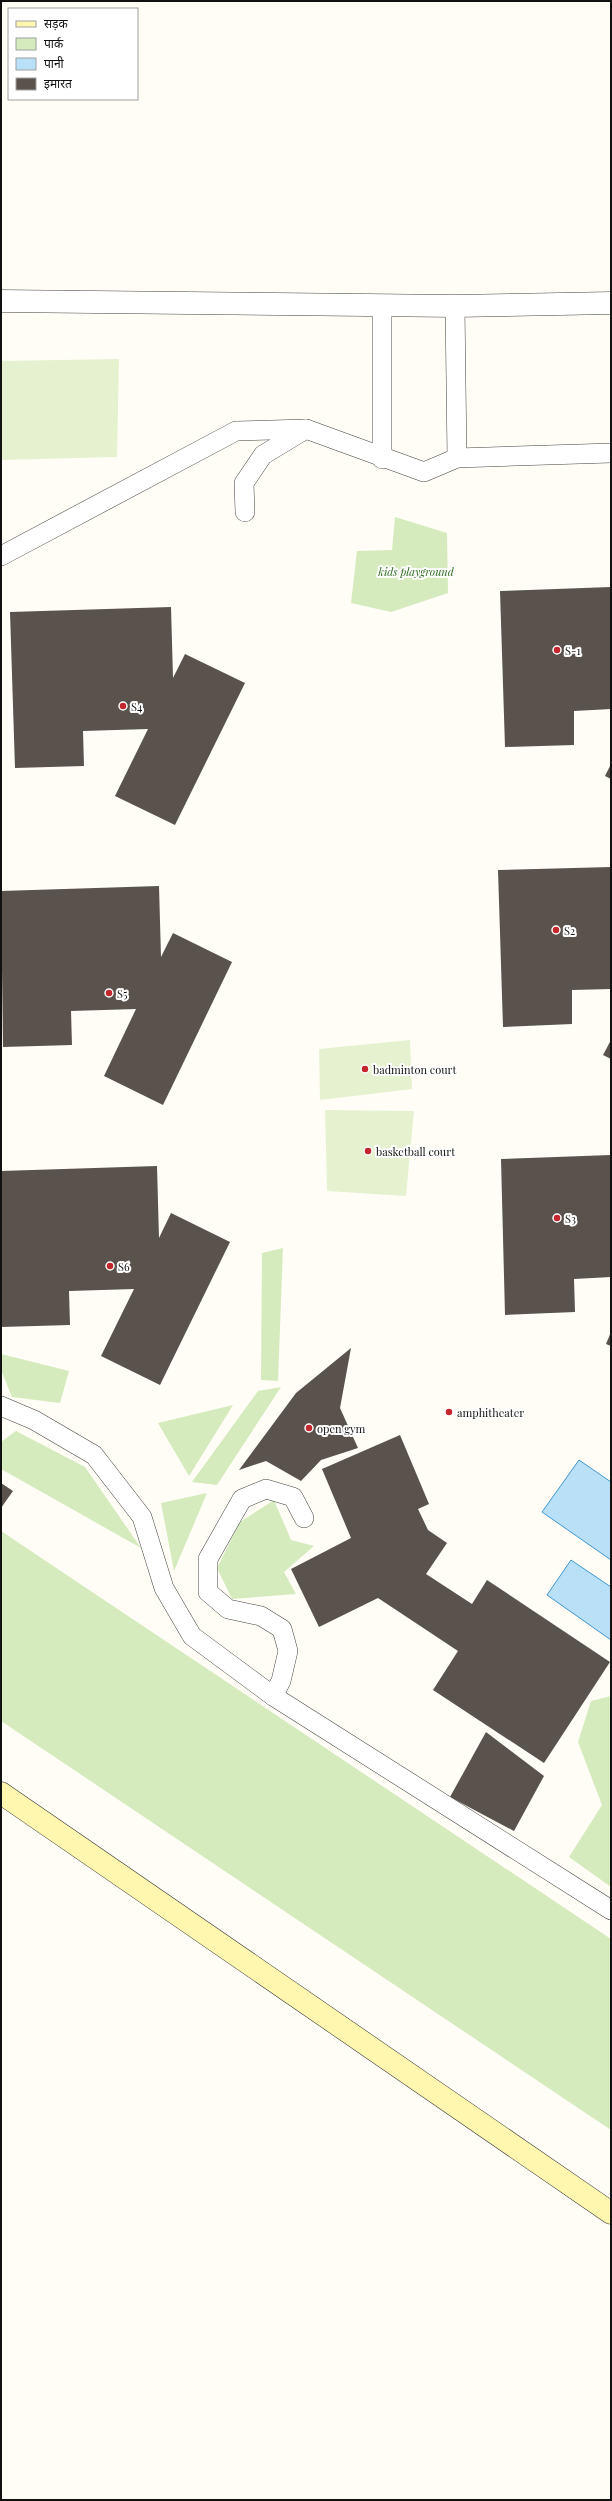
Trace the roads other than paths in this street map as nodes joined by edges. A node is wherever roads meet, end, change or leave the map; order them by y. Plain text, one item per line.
1 (1, 301) edge
2 (611, 303) edge
3 (382, 305) junction
4 (454, 306) junction
5 (306, 429) junction
6 (611, 453) edge
7 (456, 458) junction
8 (382, 459) junction
9 (245, 512) dead end
10 (1, 556) edge
11 (1, 1406) edge
12 (304, 1518) dead end
13 (273, 1696) junction
14 (1, 1793) edge
15 (611, 1910) edge
16 (611, 2213) edge

1 - 3 street
2 - 4 street
3 - 4 street
3 - 8 lane
4 - 7 lane
5 - 8 lane
5 - 9 lane
5 - 10 lane
6 - 7 lane
7 - 8 lane
11 - 13 lane
12 - 13 lane
13 - 15 lane
14 - 16 street

